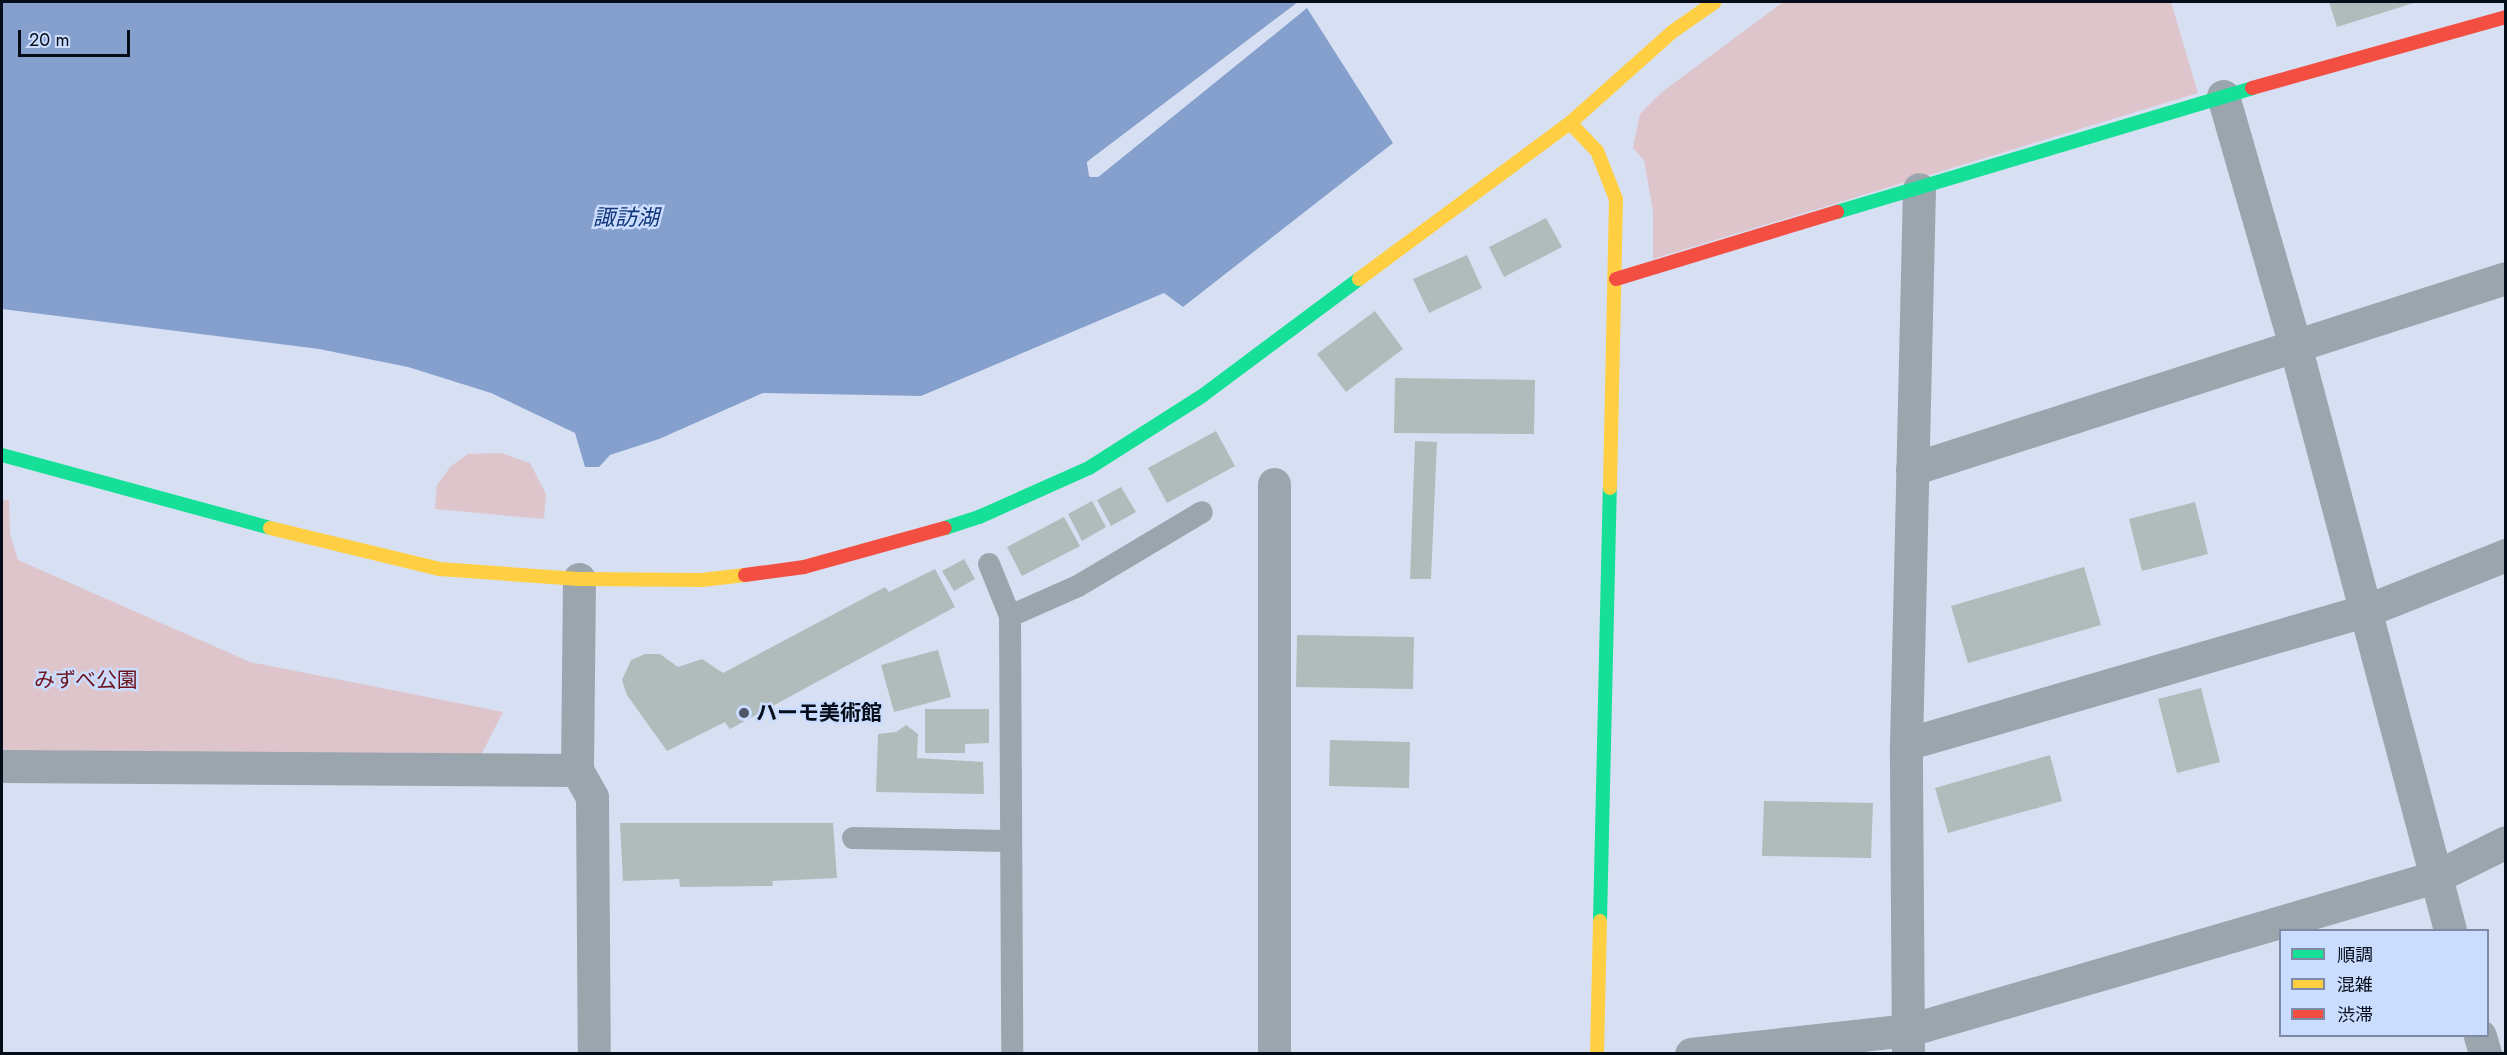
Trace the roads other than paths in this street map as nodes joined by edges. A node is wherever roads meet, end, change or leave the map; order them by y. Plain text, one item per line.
1 (1715, 2) edge
2 (2505, 17) edge
3 (2223, 96) junction
4 (1570, 123) junction
5 (1919, 189) junction
6 (2505, 278) edge
7 (1616, 279) junction
8 (2295, 345) junction
9 (2, 455) edge
10 (1912, 470) junction
11 (1274, 484) dead end
12 (1202, 512) dead end
13 (2505, 555) edge
14 (989, 564) dead end
15 (579, 579) junction
16 (2365, 611) junction
17 (1010, 616) junction
18 (1906, 744) junction
19 (2, 766) edge
20 (577, 770) junction
21 (853, 838) dead end
22 (1009, 841) junction
23 (2505, 842) edge
24 (2435, 877) junction
25 (2450, 929) edge
26 (2481, 1037) edge
27 (1908, 1042) edge
28 (594, 1053) edge
29 (1012, 1053) edge
30 (1274, 1053) edge
31 (1597, 1053) edge
32 (1691, 1053) edge
33 (2485, 1053) edge

1 - 4 street
2 - 3 street
3 - 5 street
3 - 8 street
4 - 7 street
4 - 15 street
5 - 7 street
5 - 10 street
6 - 8 street
7 - 31 street
8 - 10 street
8 - 16 street
9 - 15 street
10 - 18 street
11 - 30 street
12 - 17 lane
13 - 16 street
14 - 17 lane
15 - 20 street
16 - 18 street
16 - 24 street
17 - 22 lane
18 - 27 street
19 - 20 street
20 - 28 street
21 - 22 lane
22 - 29 lane
23 - 24 street
24 - 25 street
24 - 27 street
26 - 33 street
27 - 32 street

